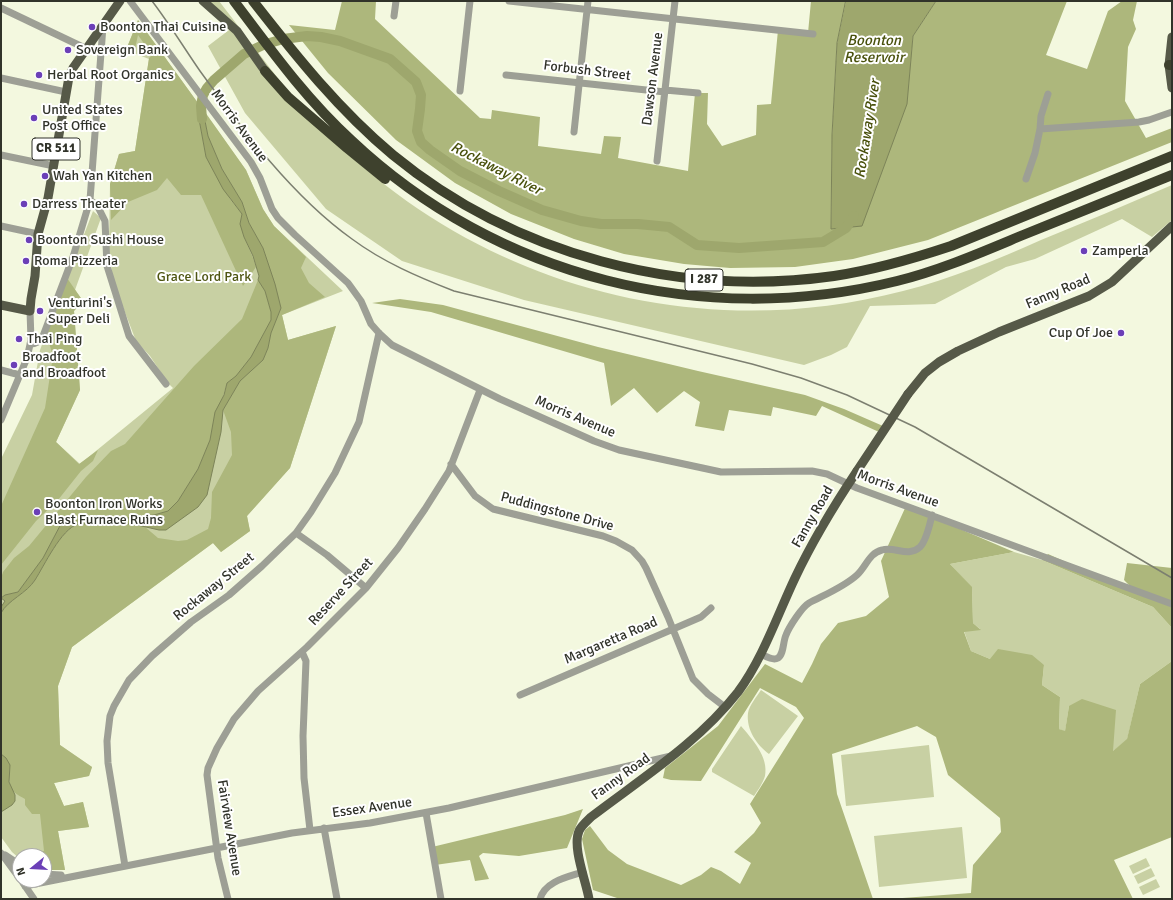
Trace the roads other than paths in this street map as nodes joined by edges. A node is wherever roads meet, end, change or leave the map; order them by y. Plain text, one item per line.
1 (120, 1) edge
2 (130, 1) edge
3 (203, 1) edge
4 (234, 1) edge
5 (253, 1) edge
6 (396, 1) edge
7 (470, 1) edge
8 (509, 1) edge
9 (588, 1) edge
10 (675, 1) edge
11 (1, 8) edge
12 (587, 9) junction
13 (394, 16) dead end
14 (673, 19) junction
15 (104, 26) junction
16 (812, 34) dead end
17 (1172, 37) edge
18 (87, 49) junction
19 (1170, 65) edge
20 (264, 68) joint
21 (1, 74) edge
22 (506, 74) dead end
23 (1, 78) edge
24 (13, 81) junction
25 (578, 82) junction
26 (1172, 88) edge
27 (460, 91) dead end
28 (665, 91) junction
29 (66, 92) junction
30 (698, 94) dead end
31 (1048, 94) dead end
32 (1172, 112) edge
33 (1040, 129) junction
34 (574, 132) dead end
35 (1, 155) edge
36 (1172, 156) edge
37 (657, 161) dead end
38 (54, 166) junction
39 (1172, 175) edge
40 (1026, 179) dead end
41 (90, 200) junction
42 (1, 226) edge
43 (1172, 226) edge
44 (38, 234) junction
45 (540, 260) junction
46 (1, 305) edge
47 (30, 311) junction
48 (379, 333) junction
49 (30, 344) junction
50 (1, 370) edge
51 (20, 375) junction
52 (166, 384) dead end
53 (480, 390) junction
54 (1, 420) edge
55 (451, 464) junction
56 (848, 484) junction
57 (932, 515) junction
58 (296, 533) junction
59 (366, 588) junction
60 (1172, 604) edge
61 (711, 608) dead end
62 (673, 629) junction
63 (302, 652) junction
64 (760, 654) junction
65 (520, 695) dead end
66 (725, 707) junction
67 (673, 756) junction
68 (426, 813) junction
69 (324, 828) junction
70 (310, 830) junction
71 (217, 848) junction
72 (1, 852) edge
73 (12, 860) edge
74 (125, 866) junction
75 (12, 868) edge
76 (583, 872) junction
77 (52, 875) edge
78 (73, 876) junction
79 (52, 878) edge
80 (26, 888) edge
81 (34, 899) edge
82 (228, 899) edge
83 (337, 899) edge
84 (441, 899) edge
85 (540, 899) edge
86 (589, 899) edge

1 - 15 main road, CR 511
2 - 48 street, Morris Avenue
3 - 20 main road
4 - 45 highway, I 287
5 - 36 highway, I 287
6 - 13 street
7 - 27 street
8 - 12 street
9 - 12 street
10 - 14 street, Dawson Avenue
11 - 18 street
12 - 14 street
12 - 25 street
14 - 16 street
14 - 28 street, Dawson Avenue
15 - 18 main road, CR 511
15 - 41 street
17 - 19 main road
18 - 29 main road, CR 511
19 - 26 main road
20 - 45 highway
21 - 24 street
22 - 25 street, Forbush Street
23 - 24 street
24 - 29 street
25 - 28 street, Forbush Street
25 - 34 street
28 - 30 street, Forbush Street
28 - 37 street, Dawson Avenue
29 - 38 main road, CR 511
31 - 33 street
32 - 33 street
33 - 40 street
35 - 38 street
38 - 44 main road, CR 511
39 - 45 highway, I 287
41 - 49 street
41 - 52 street
42 - 44 street
43 - 56 main road, Fanny Road, bridge
44 - 47 main road, CR 511
46 - 47 main road
47 - 49 street
48 - 53 street, Morris Avenue
48 - 58 street, Rockaway Street
49 - 51 street
50 - 51 street
51 - 54 street
53 - 55 street, Reserve Street
53 - 56 street, Morris Avenue
55 - 59 street, Reserve Street
55 - 62 street, Puddingstone Drive
56 - 57 street, Morris Avenue
56 - 64 main road, Fanny Road
57 - 60 street, Morris Avenue
57 - 64 street
58 - 59 street
58 - 74 street, Rockaway Street
59 - 63 street, Reserve Street
61 - 62 street, Margaretta Road
62 - 65 street, Margaretta Road
62 - 66 street, Puddingstone Drive
63 - 70 street
63 - 71 street, Fairview Avenue
64 - 66 main road, Fanny Road
66 - 67 main road, Fanny Road
67 - 68 street, Essex Avenue
67 - 76 main road, Fanny Road
68 - 69 street, Essex Avenue
68 - 84 street
69 - 70 street, Essex Avenue
69 - 83 street
70 - 71 street, Essex Avenue
71 - 74 street, Essex Avenue
71 - 82 street, Fairview Avenue
72 - 73 street
72 - 75 street
74 - 78 street, Essex Avenue
76 - 85 street
76 - 86 main road, Fanny Road
77 - 78 street, Essex Avenue
78 - 79 street, Essex Avenue
80 - 81 street

